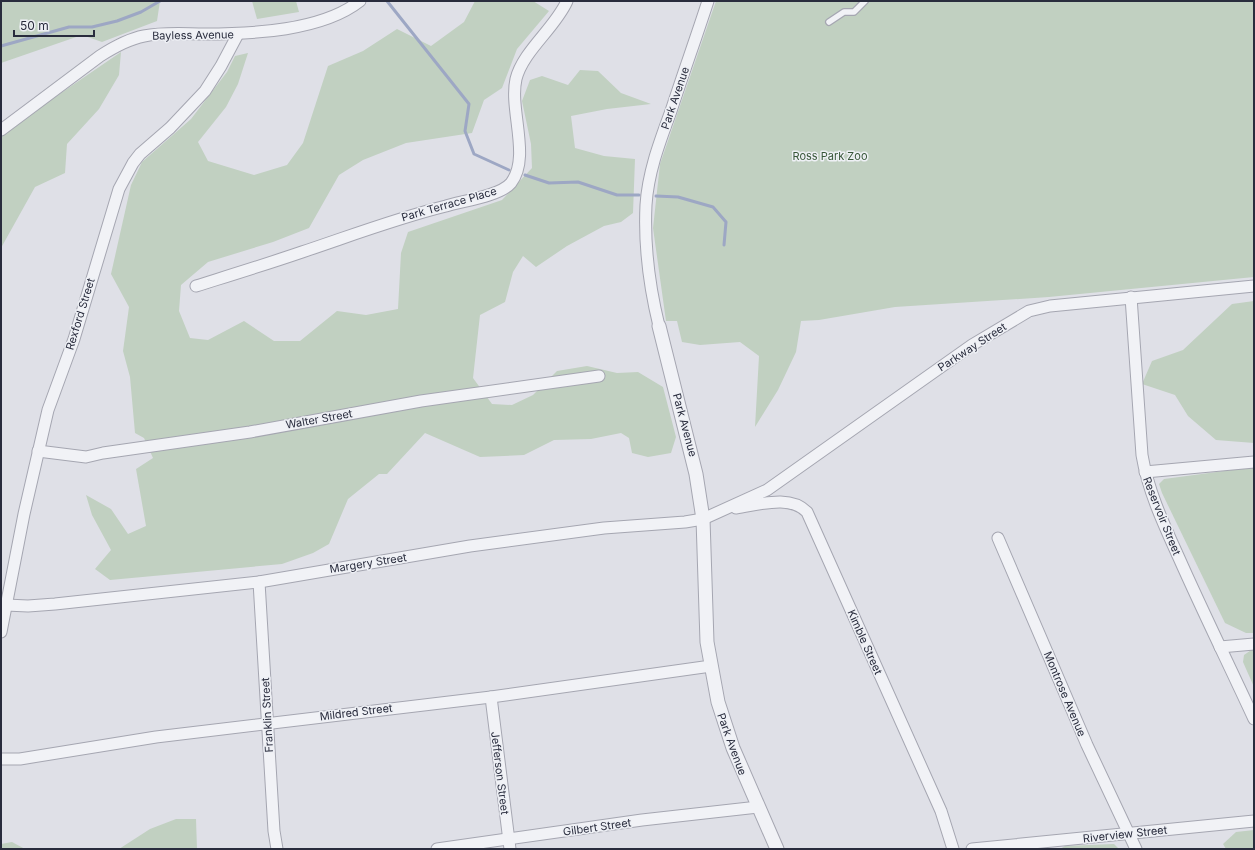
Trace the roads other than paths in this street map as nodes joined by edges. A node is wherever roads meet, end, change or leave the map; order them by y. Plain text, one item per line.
1 (360, 1) edge
2 (567, 1) edge
3 (708, 1) edge
4 (865, 1) edge
5 (829, 22) dead end
6 (238, 34) junction
7 (1, 130) edge
8 (196, 286) dead end
9 (1254, 286) edge
10 (1131, 297) junction
11 (658, 326) joint
12 (599, 376) dead end
13 (38, 451) junction
14 (1254, 462) edge
15 (1145, 472) junction
16 (727, 509) junction
17 (703, 519) junction
18 (998, 538) dead end
19 (259, 582) junction
20 (6, 605) junction
21 (1, 632) edge
22 (1254, 644) edge
23 (1220, 647) junction
24 (711, 666) junction
25 (491, 697) junction
26 (1254, 718) edge
27 (267, 723) junction
28 (1, 759) edge
29 (758, 807) junction
30 (1254, 822) edge
31 (1129, 834) junction
32 (509, 844) edge
33 (277, 849) edge
34 (436, 849) edge
35 (777, 849) edge
36 (953, 849) edge
37 (972, 849) edge
38 (1136, 849) edge

1 - 6 street, Bayless Avenue
2 - 8 street, Park Terrace Place
3 - 11 street, Park Avenue
4 - 5 lane
6 - 7 street, Bayless Avenue
6 - 13 street, Rexford Street
9 - 10 street, Parkway Street
10 - 15 street, Reservoir Street
10 - 16 street, Parkway Street
11 - 17 street, Park Avenue
12 - 13 street, Walter Street
13 - 20 street, Rexford Street
14 - 15 street
15 - 23 street, Reservoir Street
16 - 17 street, Margery Street
16 - 36 street, Kimble Street
17 - 19 street, Margery Street
17 - 24 street, Park Avenue
18 - 31 street, Montrose Avenue
19 - 20 street, Margery Street
19 - 27 street, Franklin Street
20 - 21 street, Rexford Street
22 - 23 street
23 - 26 street, Reservoir Street
24 - 25 street, Mildred Street
24 - 29 street, Park Avenue
25 - 27 street, Mildred Street
25 - 32 street, Jefferson Street
27 - 28 street, Mildred Street
27 - 33 street, Franklin Street
29 - 32 street, Gilbert Street
29 - 35 street, Park Avenue
30 - 31 street, Riverview Street
31 - 37 street, Riverview Street
31 - 38 street, Montrose Avenue
32 - 34 street, Gilbert Street

